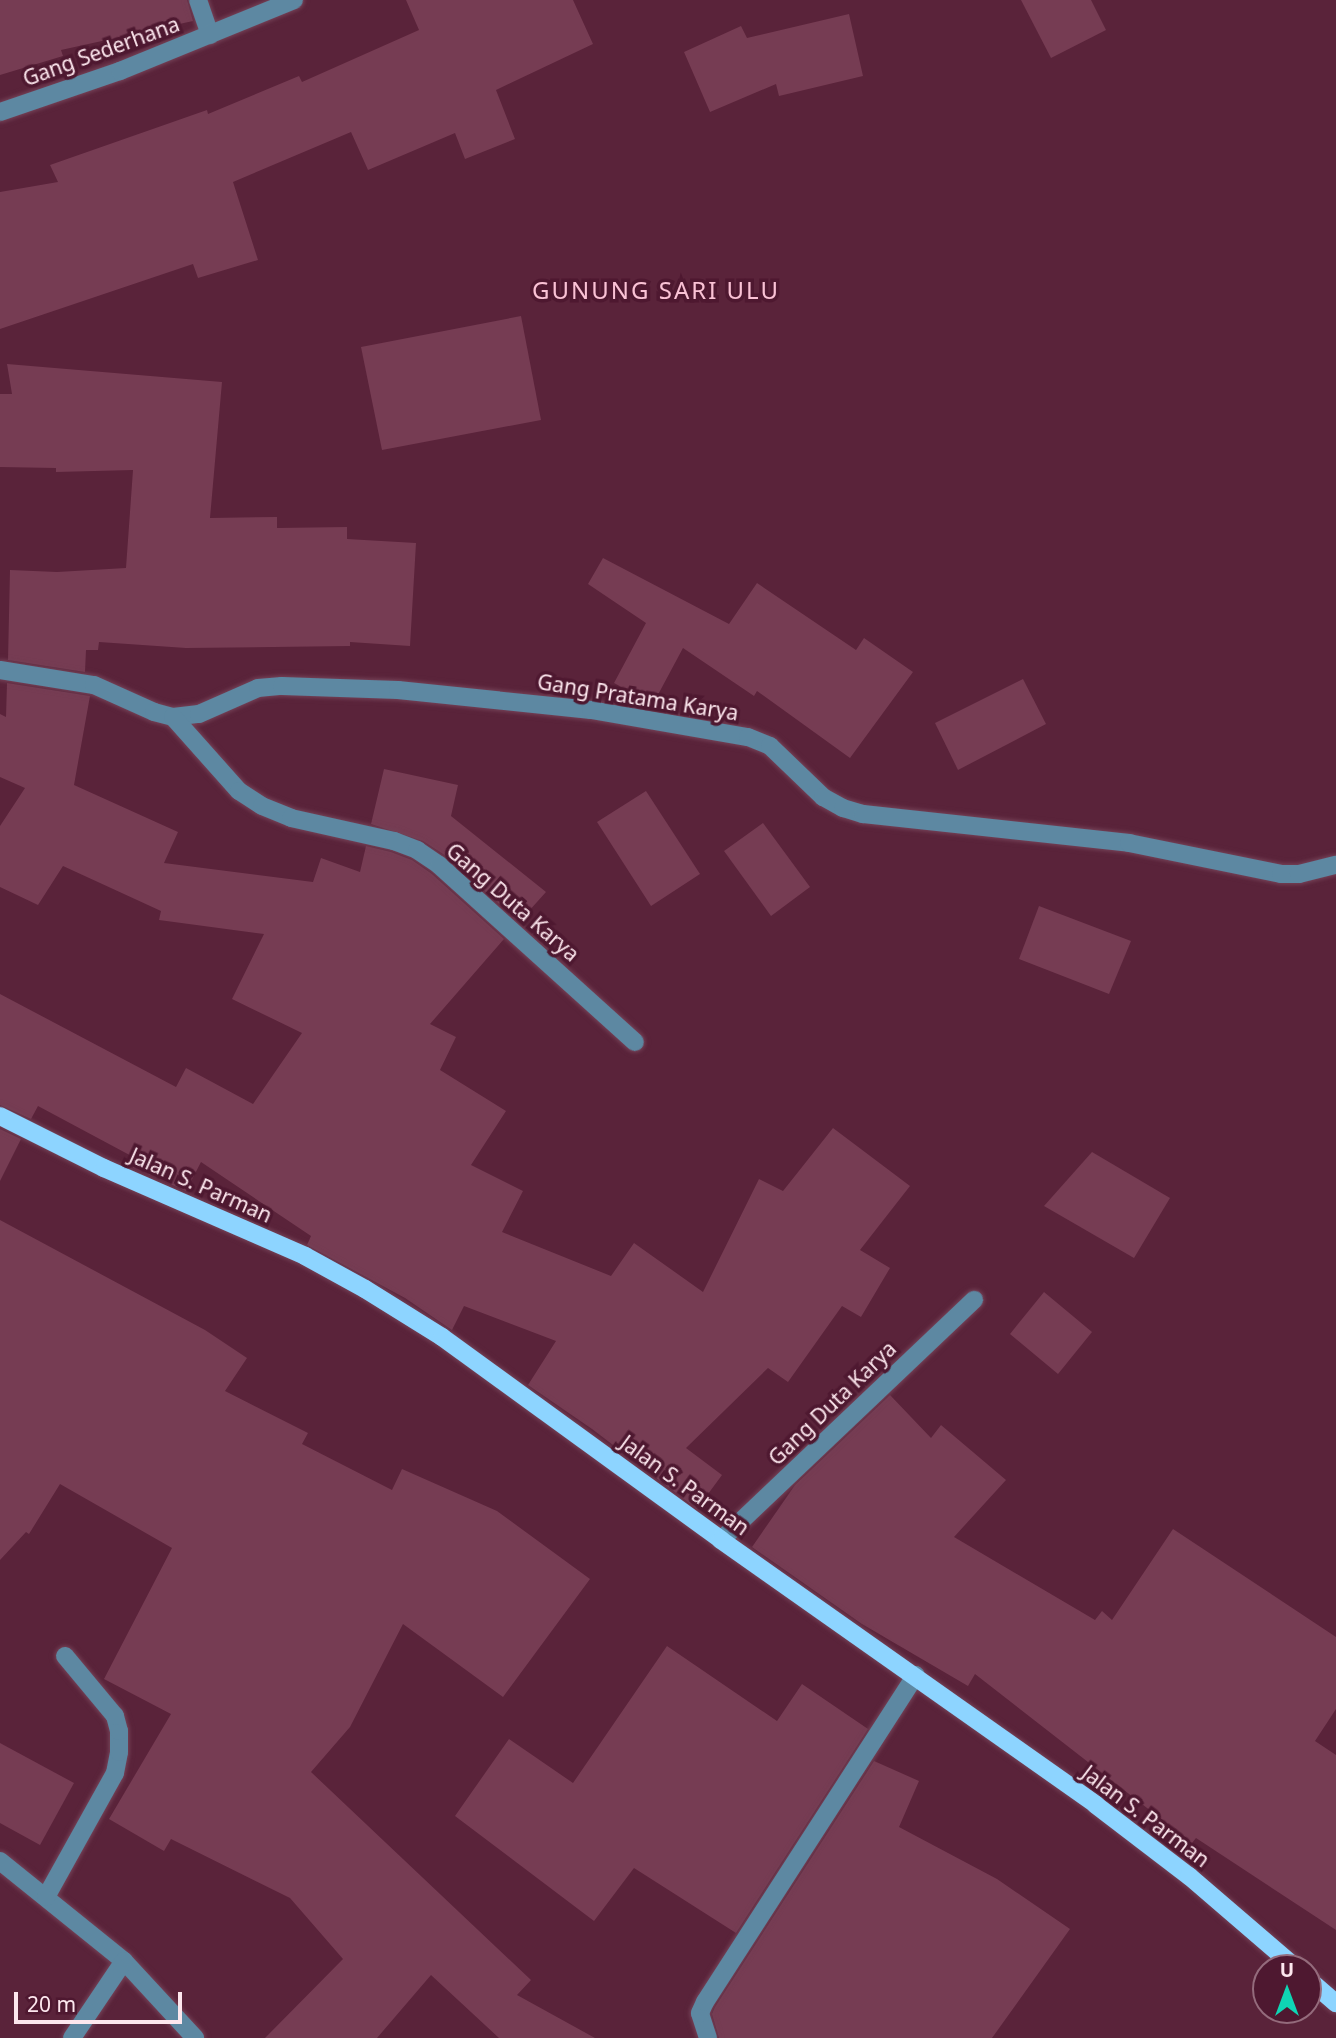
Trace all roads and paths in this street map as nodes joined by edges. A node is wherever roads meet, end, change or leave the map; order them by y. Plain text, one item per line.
1 (198, 0) edge
2 (294, 0) edge
3 (210, 35) junction
4 (0, 112) edge
5 (0, 670) edge
6 (173, 717) junction
7 (1336, 865) edge
8 (635, 1042) dead end
9 (0, 1116) edge
10 (974, 1300) dead end
11 (721, 1540) junction
12 (65, 1656) dead end
13 (916, 1675) junction
14 (0, 1861) edge
15 (46, 1897) junction
16 (1280, 1954) edge
17 (124, 1961) junction
18 (1322, 1991) edge
19 (1336, 2003) edge
20 (72, 2038) edge
21 (195, 2038) edge
22 (708, 2038) edge

1 - 3 street
2 - 3 street, Gang Sederhana
3 - 4 street, Gang Sederhana
5 - 6 street, Gang Pratama Karya
6 - 7 street, Gang Pratama Karya
6 - 8 street, Gang Duta Karya
9 - 11 main road, Jalan S. Parman
10 - 11 street, Gang Duta Karya
11 - 13 main road, Jalan S. Parman
12 - 15 street
13 - 16 main road, Jalan S. Parman
13 - 22 street
14 - 15 street
15 - 17 street
17 - 20 street
17 - 21 street
18 - 19 main road

